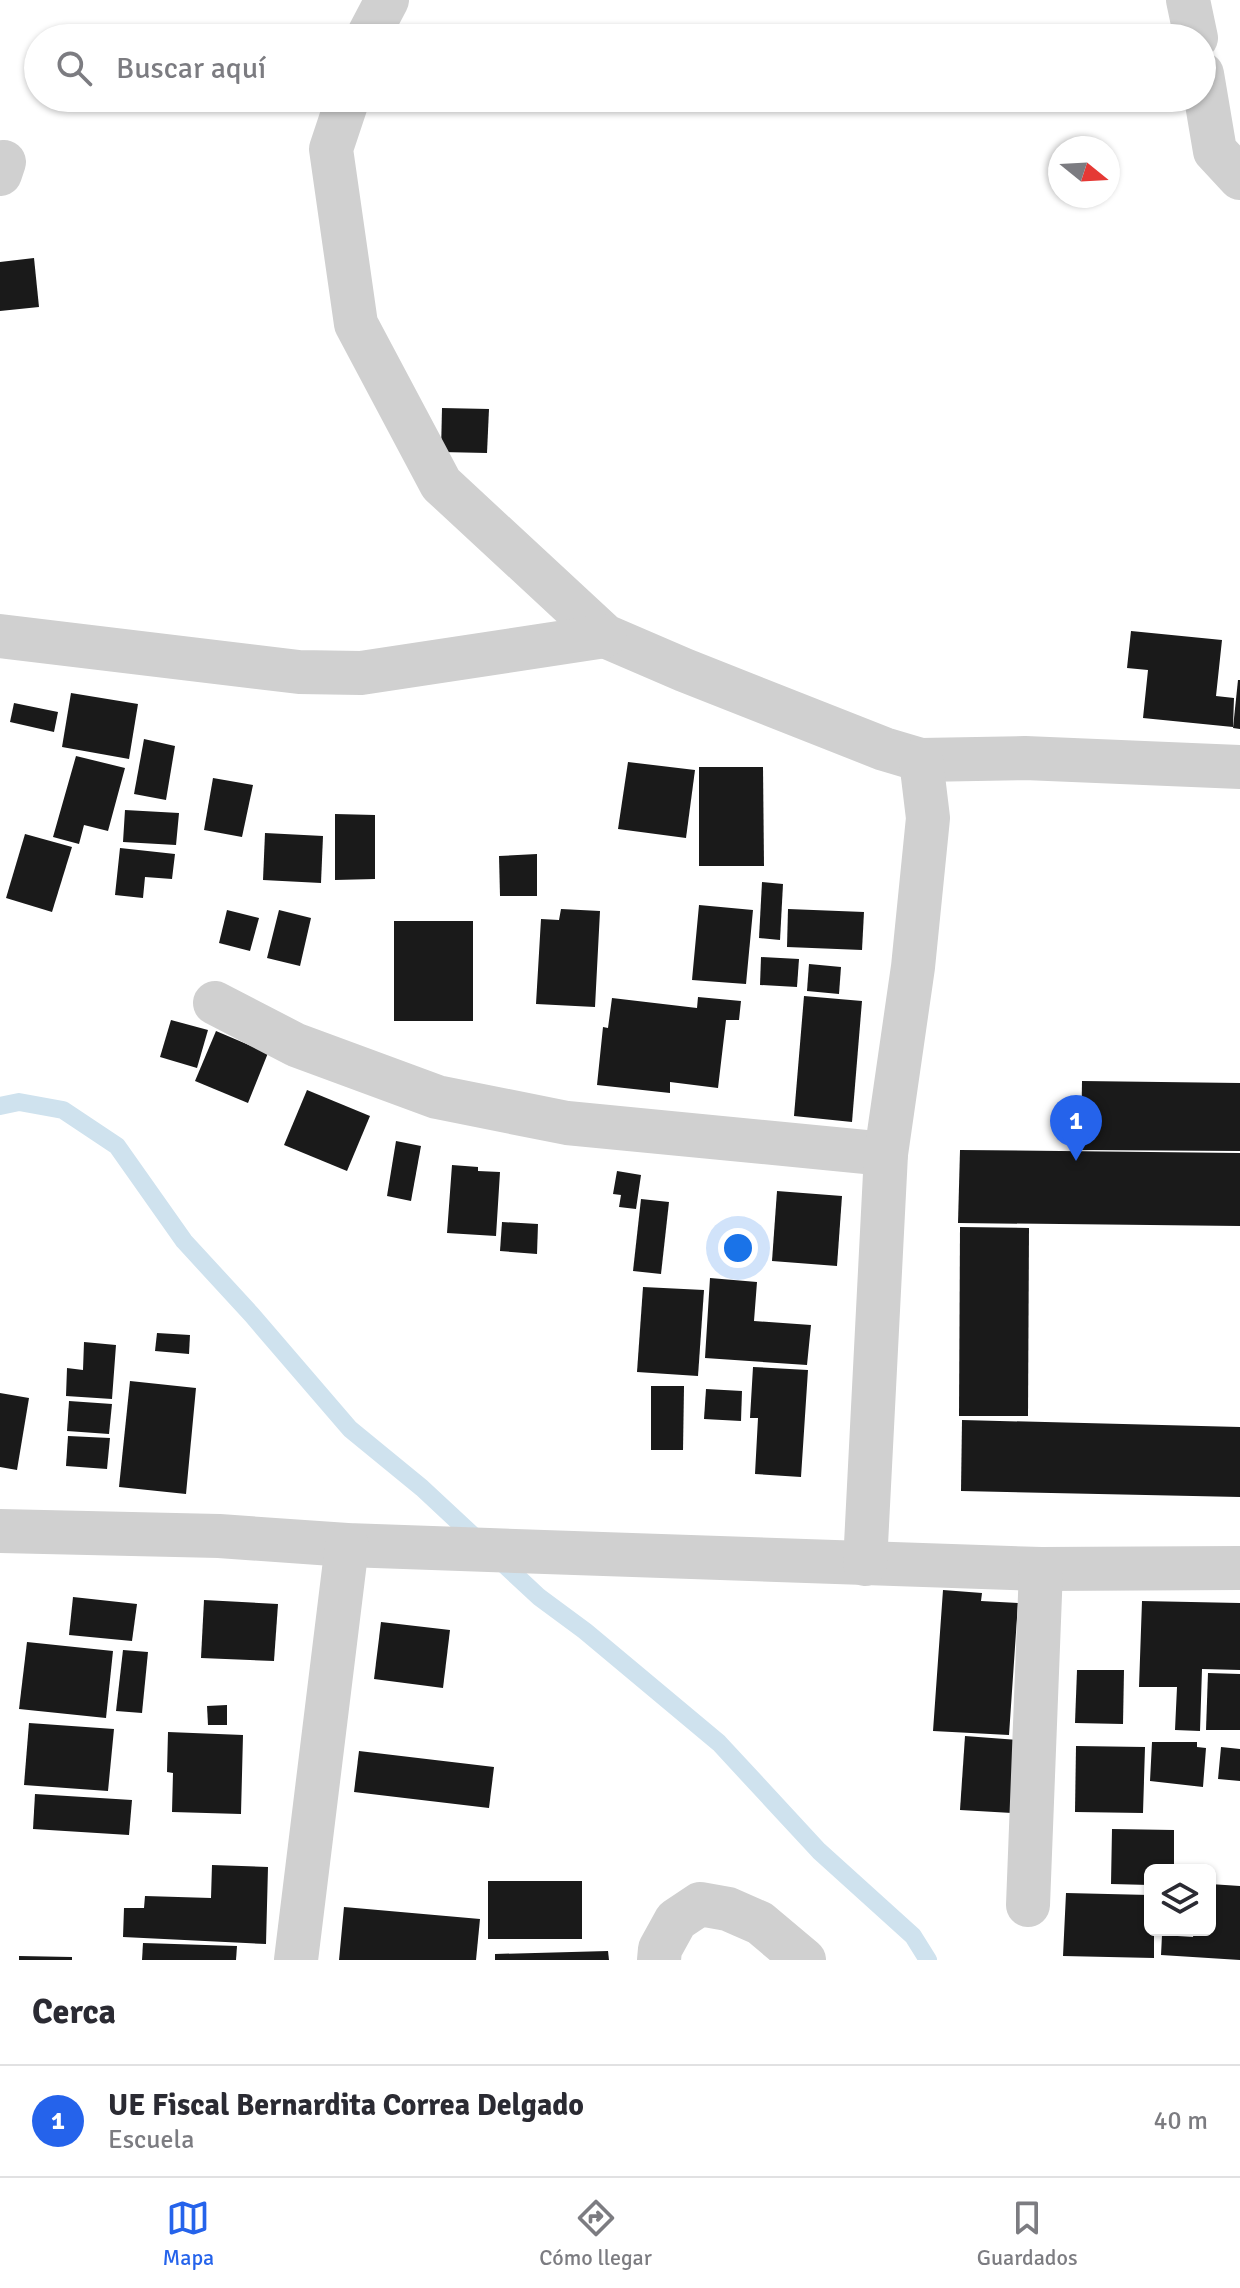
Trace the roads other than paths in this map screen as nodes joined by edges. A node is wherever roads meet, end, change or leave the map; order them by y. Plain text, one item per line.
1 (387, 0) edge
2 (1188, 0) edge
3 (374, 24) edge
4 (1193, 24) edge
5 (343, 112) edge
6 (1208, 112) edge
7 (1240, 178) edge
8 (0, 636) edge
9 (605, 636) junction
10 (921, 760) junction
11 (1240, 767) edge
12 (215, 1003) dead end
13 (886, 1154) junction
14 (0, 1531) edge
15 (347, 1545) junction
16 (865, 1564) junction
17 (1240, 1568) edge
18 (1041, 1569) junction
19 (1028, 1905) dead end
20 (296, 1960) edge
21 (659, 1960) edge
22 (804, 1960) edge

1 - 3 street
2 - 4 street
5 - 9 street
6 - 7 street
8 - 9 street
9 - 10 street
10 - 11 street
10 - 13 street
12 - 13 street
13 - 16 street
14 - 15 street
15 - 16 street
15 - 20 street
16 - 18 street
17 - 18 street
18 - 19 street
21 - 22 street

